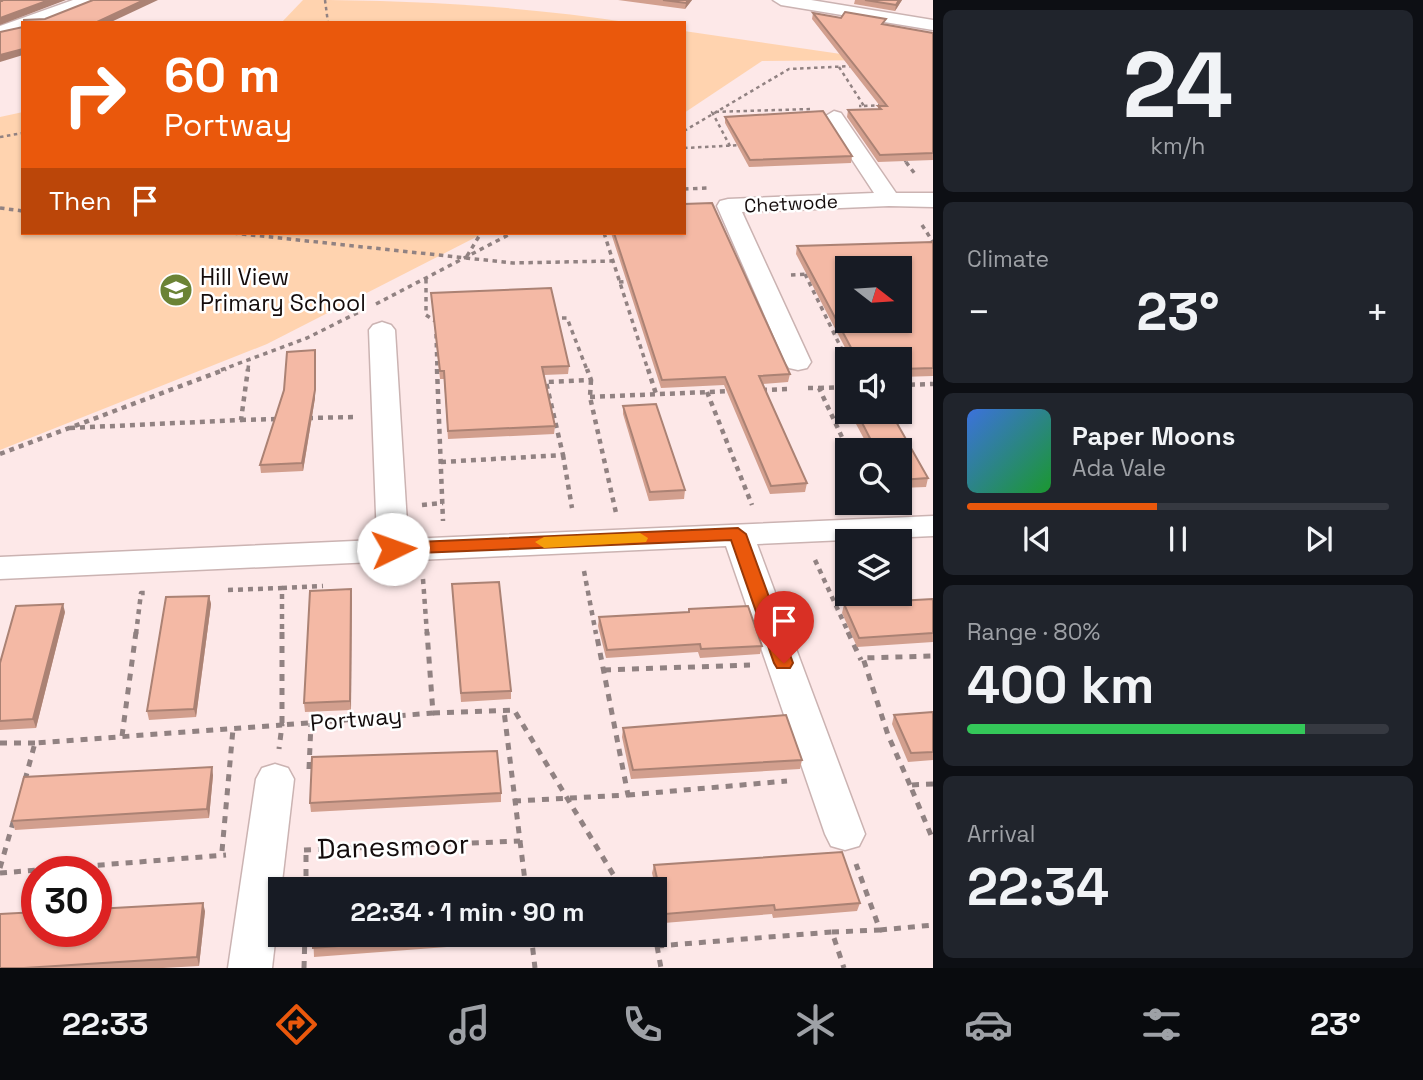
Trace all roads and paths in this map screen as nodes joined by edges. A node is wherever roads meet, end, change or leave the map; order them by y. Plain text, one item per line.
1 (88, 0) edge
2 (325, 0) edge
3 (781, 0) edge
4 (832, 4) edge
5 (34, 21) edge
6 (328, 21) edge
7 (933, 24) edge
8 (21, 26) edge
9 (0, 32) edge
10 (862, 65) edge
11 (892, 105) edge
12 (712, 112) junction
13 (827, 112) joint
14 (870, 114) edge
15 (686, 130) edge
16 (21, 133) edge
17 (0, 137) edge
18 (743, 145) edge
19 (730, 146) junction
20 (686, 148) edge
21 (904, 159) edge
22 (919, 179) dead end
23 (889, 199) junction
24 (933, 200) edge
25 (0, 208) edge
26 (21, 211) edge
27 (251, 235) edge
28 (480, 235) edge
29 (508, 235) edge
30 (605, 235) edge
31 (466, 259) junction
32 (612, 261) junction
33 (805, 274) junction
34 (819, 274) edge
35 (760, 276) junction
36 (426, 279) junction
37 (645, 281) edge
38 (619, 282) junction
39 (372, 316) junction
40 (540, 318) edge
41 (435, 321) junction
42 (448, 321) edge
43 (833, 331) joint
44 (650, 334) edge
45 (637, 335) junction
46 (841, 347) edge
47 (249, 360) junction
48 (799, 362) dead end
49 (591, 380) junction
50 (546, 382) junction
51 (533, 383) edge
52 (912, 385) edge
53 (932, 385) edge
54 (835, 387) edge
55 (805, 388) dead end
56 (819, 388) junction
57 (791, 389) dead end
58 (735, 391) edge
59 (749, 391) edge
60 (707, 392) junction
61 (656, 394) junction
62 (590, 397) junction
63 (387, 416) junction
64 (307, 418) edge
65 (241, 419) junction
66 (281, 419) edge
67 (66, 428) junction
68 (842, 438) edge
69 (0, 454) edge
70 (563, 455) junction
71 (441, 462) junction
72 (572, 508) dead end
73 (933, 526) edge
74 (751, 533) junction
75 (622, 539) junction
76 (444, 547) junction
77 (393, 549) junction
78 (825, 558) dead end
79 (0, 568) edge
80 (571, 572) dead end
81 (437, 578) dead end
82 (424, 579) junction
83 (411, 580) dead end
84 (333, 585) dead end
85 (282, 588) junction
86 (218, 590) dead end
87 (153, 592) dead end
88 (933, 656) edge
89 (784, 663) junction
90 (604, 670) junction
91 (869, 679) junction
92 (504, 711) junction
93 (433, 713) junction
94 (282, 725) junction
95 (233, 729) junction
96 (122, 736) junction
97 (0, 743) edge
98 (35, 743) junction
99 (824, 778) junction
100 (275, 779) joint
101 (933, 784) edge
102 (910, 785) junction
103 (21, 793) edge
104 (628, 795) junction
105 (569, 800) junction
106 (514, 801) junction
107 (18, 806) edge
108 (845, 834) joint
109 (933, 840) edge
110 (520, 841) junction
111 (222, 851) dead end
112 (265, 852) junction
113 (0, 871) edge
114 (524, 877) edge
115 (615, 877) edge
116 (933, 925) edge
117 (880, 930) junction
118 (832, 932) junction
119 (667, 945) edge
120 (305, 947) edge
121 (533, 947) edge
122 (657, 947) edge
123 (250, 968) edge
124 (304, 968) edge
125 (535, 968) edge
126 (662, 968) edge
127 (844, 968) edge

1 - 5 street
2 - 6 path
3 - 4 street
4 - 7 street
8 - 9 street
10 - 12 path
11 - 14 path
12 - 13 path
12 - 15 path
12 - 19 path
13 - 23 street
16 - 17 path
18 - 19 path
19 - 20 path
21 - 22 path
23 - 24 street, Chetwode
23 - 35 street, Chetwode
25 - 26 path
27 - 31 path
28 - 31 path
29 - 31 path
30 - 32 path
31 - 32 path
31 - 36 path
32 - 38 path
33 - 34 path
33 - 35 path
33 - 43 path
35 - 48 street, Chetwode
36 - 39 path
36 - 41 path
37 - 38 path
38 - 45 path
39 - 47 path
39 - 63 street
40 - 49 path
41 - 42 path
41 - 71 path
43 - 46 path
44 - 45 path
45 - 61 path
47 - 65 path
47 - 67 path
49 - 50 path
49 - 62 path
50 - 51 path
50 - 70 path
52 - 53 path
54 - 56 path
55 - 56 path
56 - 68 path
57 - 59 path
58 - 60 path
60 - 61 path
60 - 74 path
61 - 62 path
62 - 75 path
63 - 64 path
63 - 77 street
65 - 66 path
65 - 67 path
67 - 69 path
70 - 71 path
70 - 72 path
71 - 76 path
73 - 74 street
74 - 75 street
74 - 89 street
75 - 76 street
76 - 77 street
77 - 79 street
78 - 91 path
80 - 90 path
81 - 82 path
82 - 83 path
82 - 93 path, Portway
84 - 85 path
85 - 86 path
85 - 94 path, Portway
87 - 96 path
88 - 91 path
89 - 90 path
89 - 99 street
90 - 104 path
91 - 102 path
92 - 93 path
92 - 105 path
92 - 106 path
93 - 94 path, Portway
94 - 95 path
94 - 100 path
95 - 96 path
95 - 111 path
96 - 98 path
97 - 98 path
98 - 103 path
99 - 104 path
99 - 108 street
100 - 112 street
101 - 102 path
102 - 109 path
104 - 105 path
105 - 106 path
105 - 115 path
106 - 110 path
107 - 113 path
108 - 117 path
110 - 112 path, Danesmoor
110 - 114 path
112 - 113 path, Danesmoor
112 - 123 street
116 - 117 path
117 - 118 path
118 - 119 path
118 - 127 path
120 - 124 path
121 - 125 path
122 - 126 path

